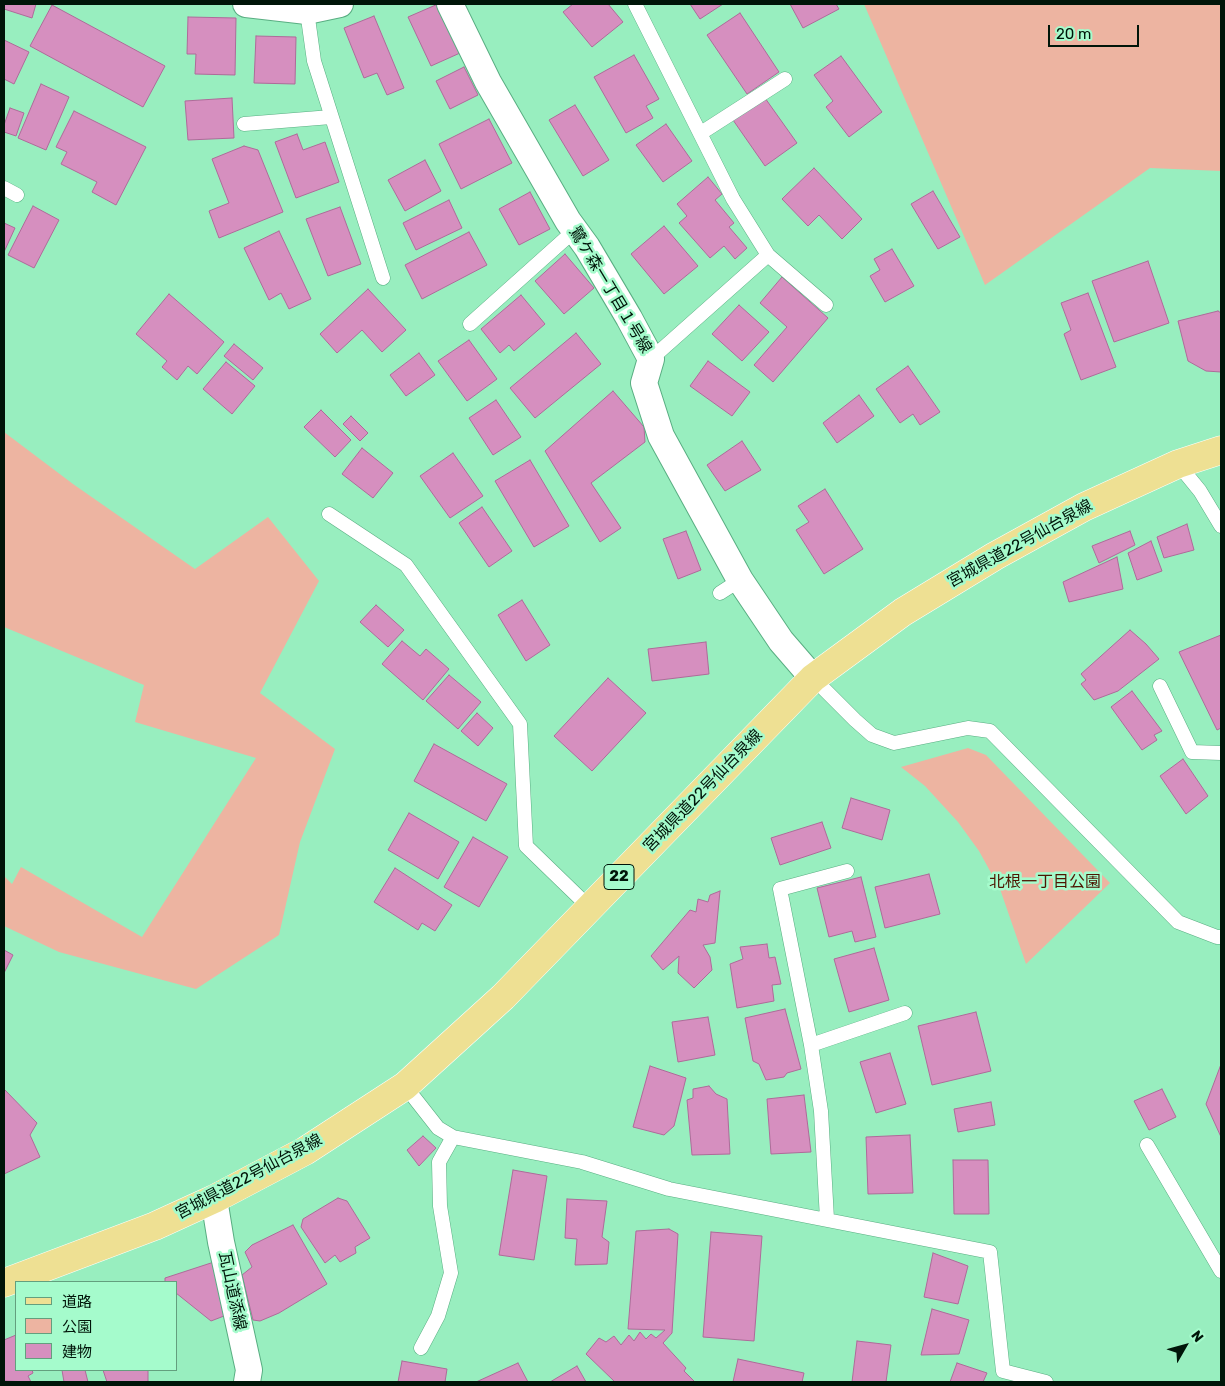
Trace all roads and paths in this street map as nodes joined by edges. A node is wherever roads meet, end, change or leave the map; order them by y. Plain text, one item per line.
1 (246, 4) edge
2 (340, 4) edge
3 (450, 4) edge
4 (635, 4) edge
5 (307, 11) junction
6 (785, 79) dead end
7 (332, 117) junction
8 (244, 124) dead end
9 (700, 133) junction
10 (4, 188) edge
11 (17, 195) dead end
12 (575, 230) junction
13 (768, 255) junction
14 (383, 278) dead end
15 (826, 305) dead end
16 (470, 324) dead end
17 (651, 359) junction
18 (1221, 450) edge
19 (1178, 464) junction
20 (329, 514) dead end
21 (1221, 526) edge
22 (813, 678) junction
23 (1160, 686) dead end
24 (1221, 753) edge
25 (847, 871) dead end
26 (590, 908) junction
27 (1221, 937) edge
28 (904, 1014) dead end
29 (810, 1045) junction
30 (405, 1086) junction
31 (453, 1137) junction
32 (1147, 1145) dead end
33 (214, 1199) junction
34 (827, 1219) junction
35 (1221, 1271) edge
36 (4, 1283) edge
37 (421, 1348) dead end
38 (247, 1382) edge
39 (1046, 1382) edge

1 - 5 street
2 - 5 street
3 - 12 street, 鷺ケ森一丁目１号線
4 - 9 lane
5 - 7 lane
6 - 9 lane
7 - 8 lane
7 - 14 lane
9 - 13 lane
10 - 11 lane
12 - 16 lane
12 - 17 street, 鷺ケ森一丁目１号線
13 - 15 lane
13 - 17 lane
17 - 22 street, 鷺ケ森一丁目１号線
18 - 19 main road, 宮城県道22号仙台泉線 / 22
19 - 21 lane
19 - 22 main road, 宮城県道22号仙台泉線 / 22
20 - 26 lane
22 - 26 main road, 宮城県道22号仙台泉線 / 22
22 - 27 lane
23 - 24 lane
25 - 29 lane
26 - 30 main road, 宮城県道22号仙台泉線 / 22
28 - 29 lane
29 - 34 lane
30 - 31 lane
30 - 33 main road, 宮城県道22号仙台泉線 / 22
31 - 34 lane
31 - 37 lane
32 - 35 lane
33 - 36 main road, 宮城県道22号仙台泉線 / 22
33 - 38 street, 瓦山道添線
34 - 39 lane

